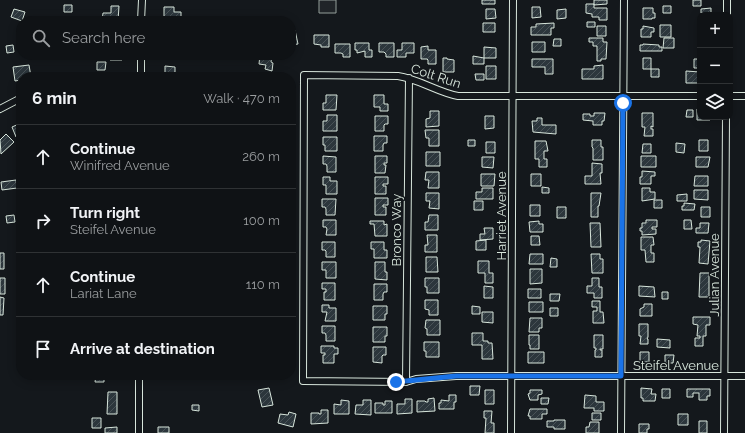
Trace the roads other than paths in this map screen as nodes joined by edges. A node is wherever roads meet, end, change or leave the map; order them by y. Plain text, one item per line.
1 (142, 0) edge
2 (513, 0) edge
3 (624, 0) edge
4 (727, 0) edge
5 (727, 12) edge
6 (141, 16) edge
7 (141, 60) edge
8 (141, 72) edge
9 (409, 78) junction
10 (512, 96) junction
11 (623, 96) junction
12 (697, 96) edge
13 (733, 96) edge
14 (745, 96) edge
15 (16, 101) edge
16 (0, 109) edge
17 (726, 120) edge
18 (511, 376) junction
19 (621, 376) junction
20 (725, 376) junction
21 (745, 376) edge
22 (139, 380) edge
23 (302, 381) joint
24 (406, 382) junction
25 (139, 433) edge
26 (511, 433) edge
27 (621, 433) edge
28 (724, 433) edge

1 - 6 street
2 - 10 street, Harriet Avenue
3 - 11 street
4 - 5 street
7 - 8 street
9 - 10 street, Colt Run
9 - 23 street, Colt Run
9 - 24 street, Bronco Way
10 - 11 street, Colt Run
10 - 18 street, Harriet Avenue
11 - 12 street, Colt Run
11 - 19 street
13 - 14 street
15 - 16 street
17 - 20 street, Julian Avenue
18 - 19 street, Steifel Avenue
18 - 24 street, Steifel Avenue
18 - 26 street, Harriet Avenue
19 - 20 street, Steifel Avenue
19 - 27 street
20 - 21 street, Steifel Avenue
20 - 28 street, Julian Avenue
22 - 25 street
23 - 24 street, Steifel Avenue

